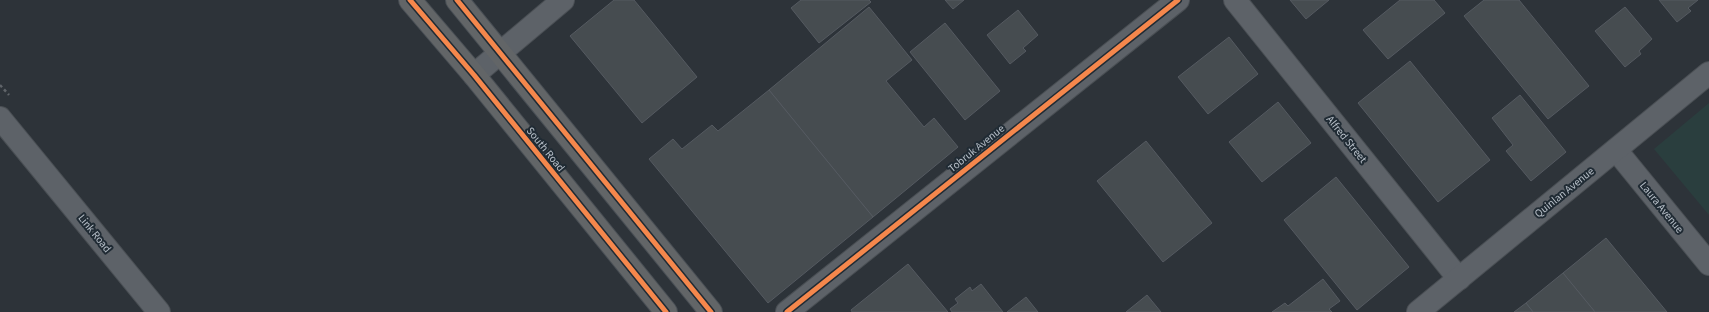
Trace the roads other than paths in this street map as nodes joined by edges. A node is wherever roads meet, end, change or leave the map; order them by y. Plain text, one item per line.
1 (410, 0) edge
2 (457, 0) edge
3 (563, 0) edge
4 (1178, 0) edge
5 (1235, 0) edge
6 (500, 53) junction
7 (1709, 73) edge
8 (474, 75) junction
9 (0, 118) edge
10 (1616, 150) junction
11 (1709, 264) edge
12 (1459, 279) junction
13 (159, 312) edge
14 (666, 312) edge
15 (711, 312) edge
16 (787, 312) edge
17 (1418, 312) edge

1 - 8 highway, South Road
2 - 6 highway
3 - 6 street
4 - 16 street, Tobruk Avenue
5 - 12 street, Alfred Street
6 - 8 street
6 - 15 highway
7 - 10 street, Quinlan Avenue
8 - 14 highway, South Road
9 - 13 street, Link Road
10 - 11 street, Laura Avenue
10 - 12 street, Quinlan Avenue
12 - 17 street, Quinlan Avenue

